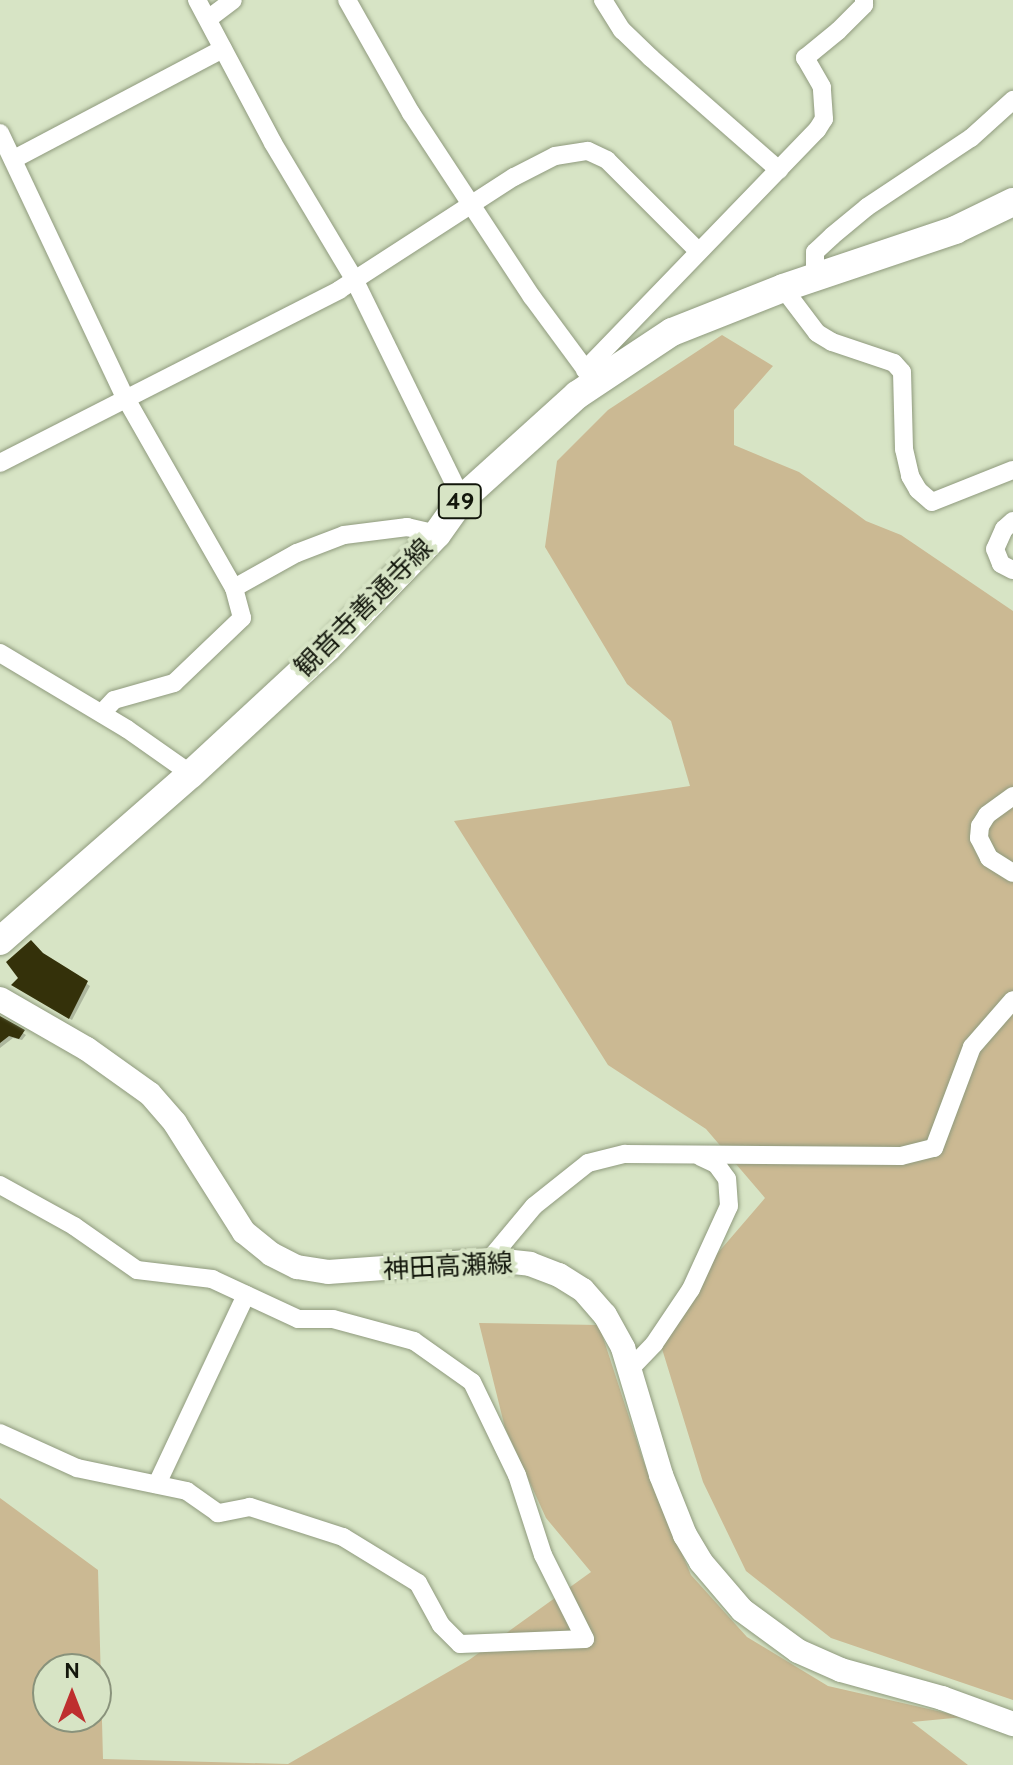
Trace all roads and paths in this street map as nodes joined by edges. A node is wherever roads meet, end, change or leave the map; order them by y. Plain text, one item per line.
1 (197, 0) edge
2 (233, 0) edge
3 (347, 0) edge
4 (603, 0) edge
5 (864, 0) edge
6 (208, 19) junction
7 (223, 49) junction
8 (1013, 100) edge
9 (5, 144) edge
10 (779, 170) junction
11 (1013, 202) edge
12 (471, 206) junction
13 (698, 251) junction
14 (815, 278) junction
15 (354, 279) junction
16 (783, 288) junction
17 (590, 376) junction
18 (125, 397) junction
19 (0, 463) edge
20 (1013, 470) edge
21 (462, 499) junction
22 (1013, 521) edge
23 (437, 534) junction
24 (1013, 570) edge
25 (234, 588) junction
26 (0, 653) edge
27 (102, 713) junction
28 (191, 774) junction
29 (1013, 796) edge
30 (1013, 873) edge
31 (0, 941) edge
32 (0, 999) edge
33 (1013, 1000) edge
34 (699, 1155) junction
35 (0, 1185) edge
36 (489, 1260) junction
37 (246, 1295) junction
38 (630, 1369) junction
39 (0, 1433) edge
40 (157, 1484) junction
41 (1013, 1724) edge

1 - 6 street
2 - 6 street
3 - 12 street
4 - 10 street
5 - 10 street
6 - 7 street
7 - 9 street
7 - 15 street
8 - 14 street
9 - 18 street
10 - 13 street
11 - 14 main road, 観音寺善通寺線 / 49
12 - 13 street
12 - 15 street
12 - 17 street
13 - 17 street
14 - 16 main road, 観音寺善通寺線 / 49
15 - 18 street
15 - 21 street
16 - 17 main road, 観音寺善通寺線 / 49
16 - 20 street
17 - 21 main road, 観音寺善通寺線 / 49
18 - 19 street
18 - 25 street
21 - 23 main road, 観音寺善通寺線 / 49
22 - 24 street
23 - 25 street
23 - 28 main road, 観音寺善通寺線 / 49
25 - 27 street
26 - 27 street
27 - 28 street
28 - 31 main road, 観音寺善通寺線 / 49
29 - 30 street
32 - 36 main road, 神田高瀬線
33 - 34 street
34 - 36 street
34 - 38 street
35 - 37 street
36 - 38 main road, 神田高瀬線
37 - 40 street
37 - 40 street
38 - 41 main road, 神田高瀬線
39 - 40 street

